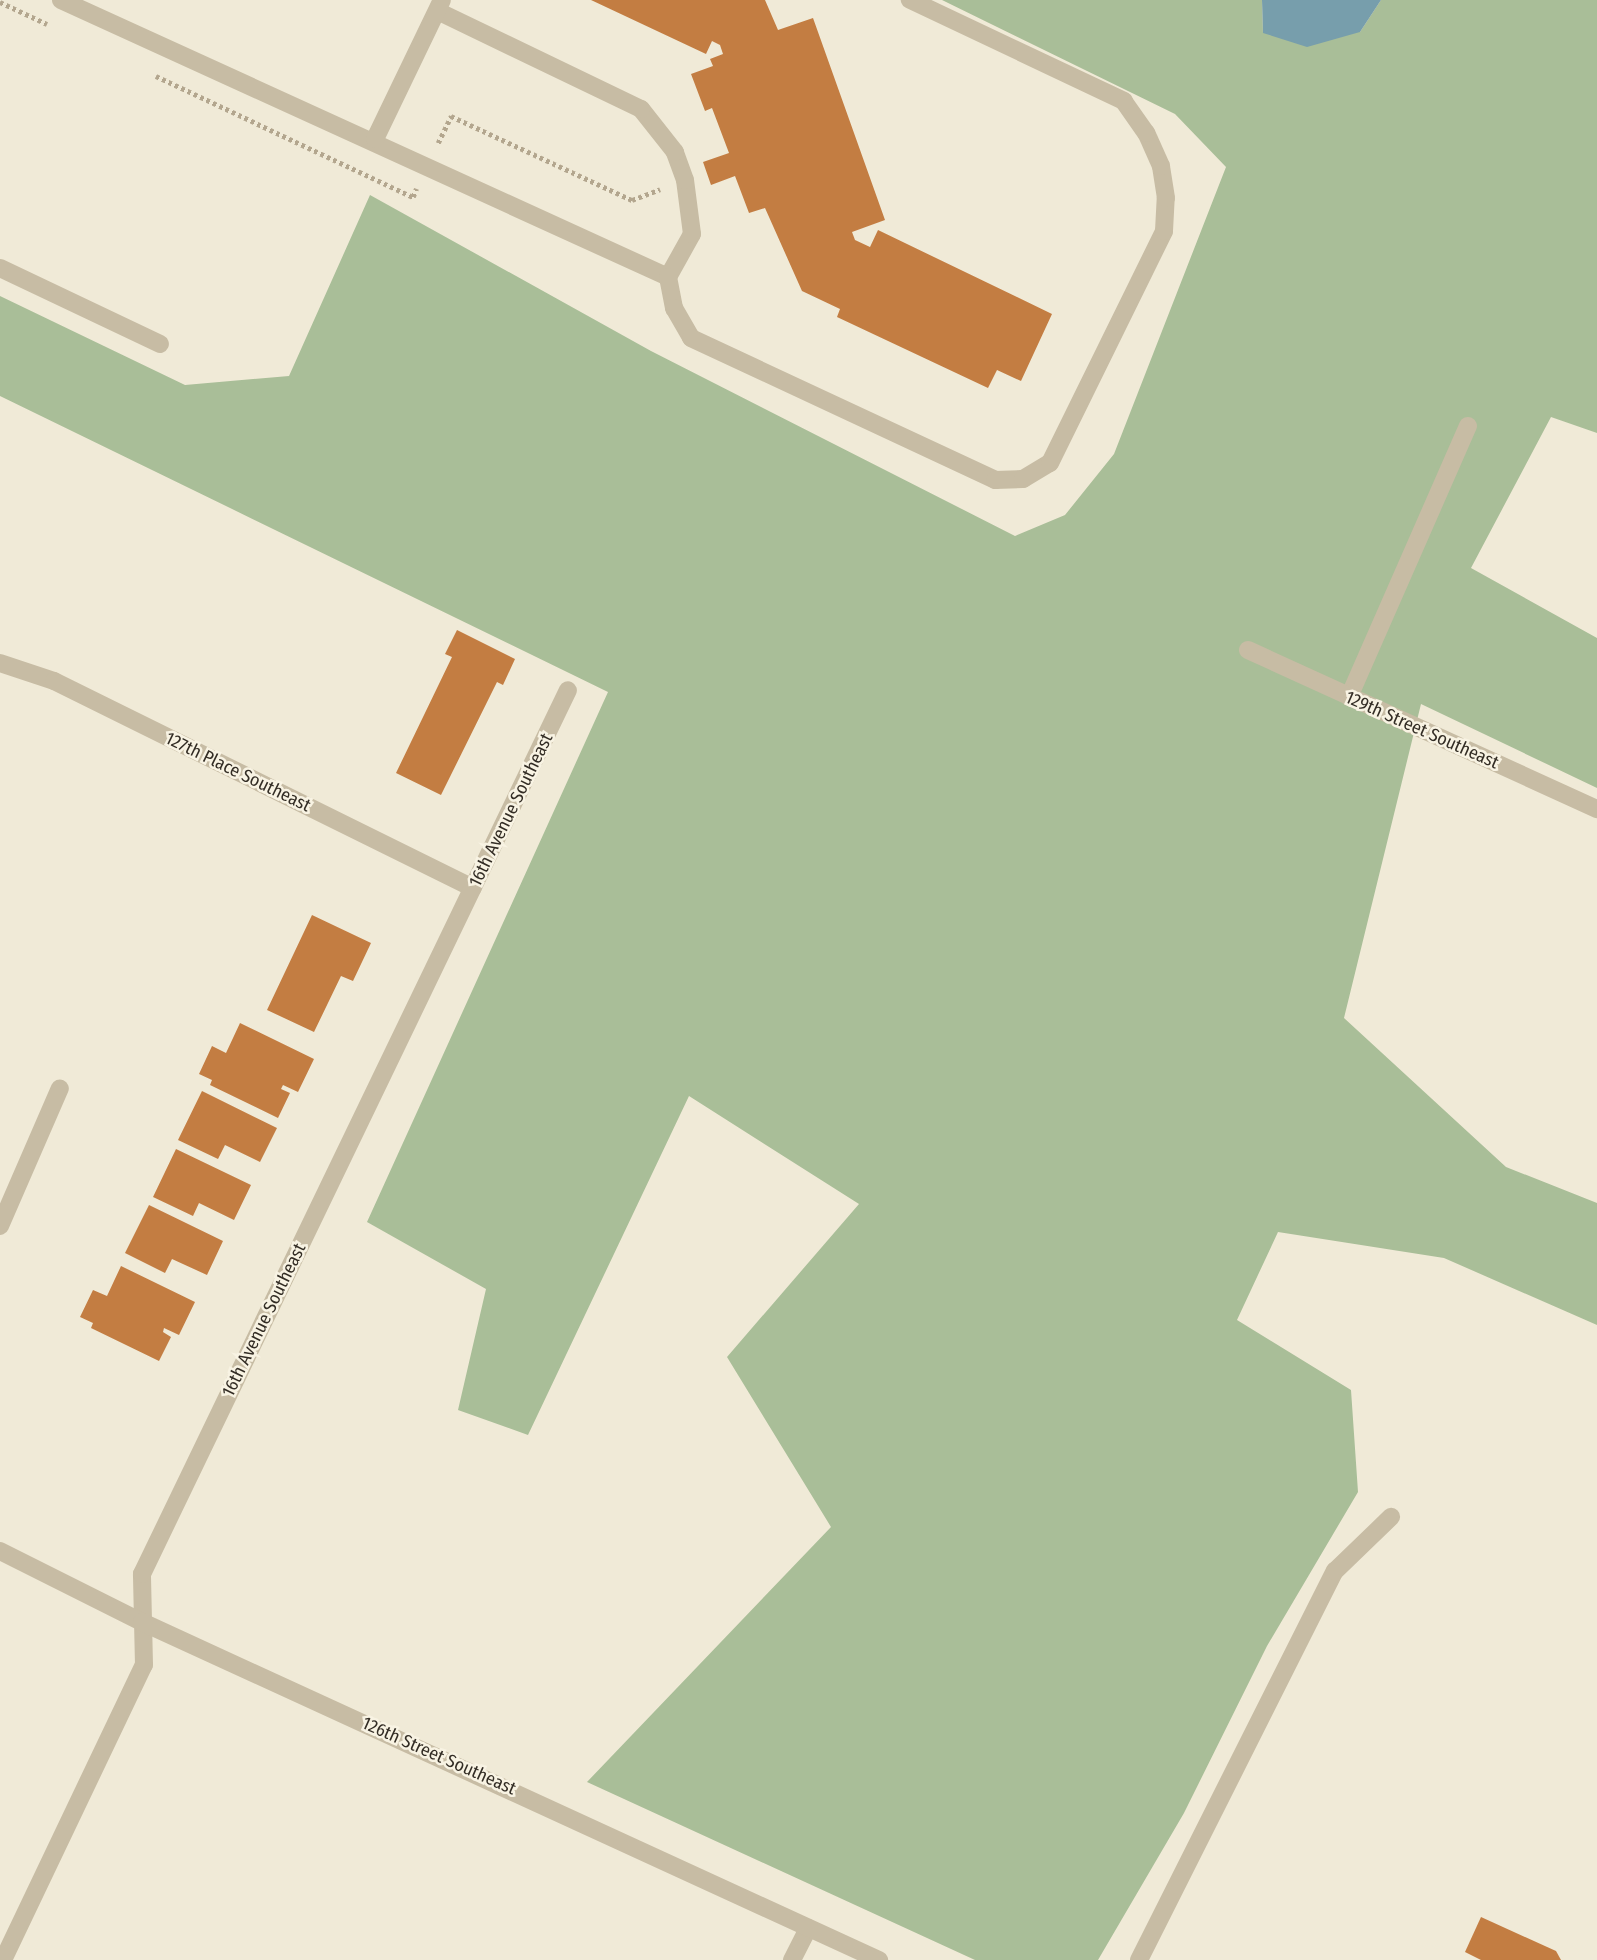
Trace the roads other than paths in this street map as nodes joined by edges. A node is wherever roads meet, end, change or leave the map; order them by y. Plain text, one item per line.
1 (61, 0) edge
2 (910, 0) edge
3 (440, 5) edge
4 (375, 139) junction
5 (0, 268) edge
6 (668, 277) junction
7 (160, 344) dead end
8 (1468, 426) dead end
9 (1248, 650) dead end
10 (0, 663) edge
11 (568, 690) dead end
12 (1349, 697) junction
13 (1597, 809) edge
14 (472, 888) junction
15 (60, 1088) dead end
16 (0, 1226) edge
17 (1391, 1517) dead end
18 (0, 1551) edge
19 (142, 1622) junction
20 (808, 1928) junction
21 (3, 1960) edge
22 (792, 1960) edge
23 (879, 1960) edge
24 (1139, 1960) edge

1 - 4 street
2 - 6 street
3 - 4 street
3 - 6 street
4 - 6 street
5 - 7 street
8 - 12 street
9 - 12 street, 129th Street Southeast
10 - 14 street, 127th Place Southeast
11 - 14 street, 16th Avenue Southeast
12 - 13 street, 129th Street Southeast
14 - 19 street, 16th Avenue Southeast
15 - 16 street
17 - 24 street
18 - 19 street, 126th Street Southeast
19 - 20 street, 126th Street Southeast
19 - 21 street, 16th Avenue Southeast
20 - 22 street
20 - 23 street, 126th Street Southeast

